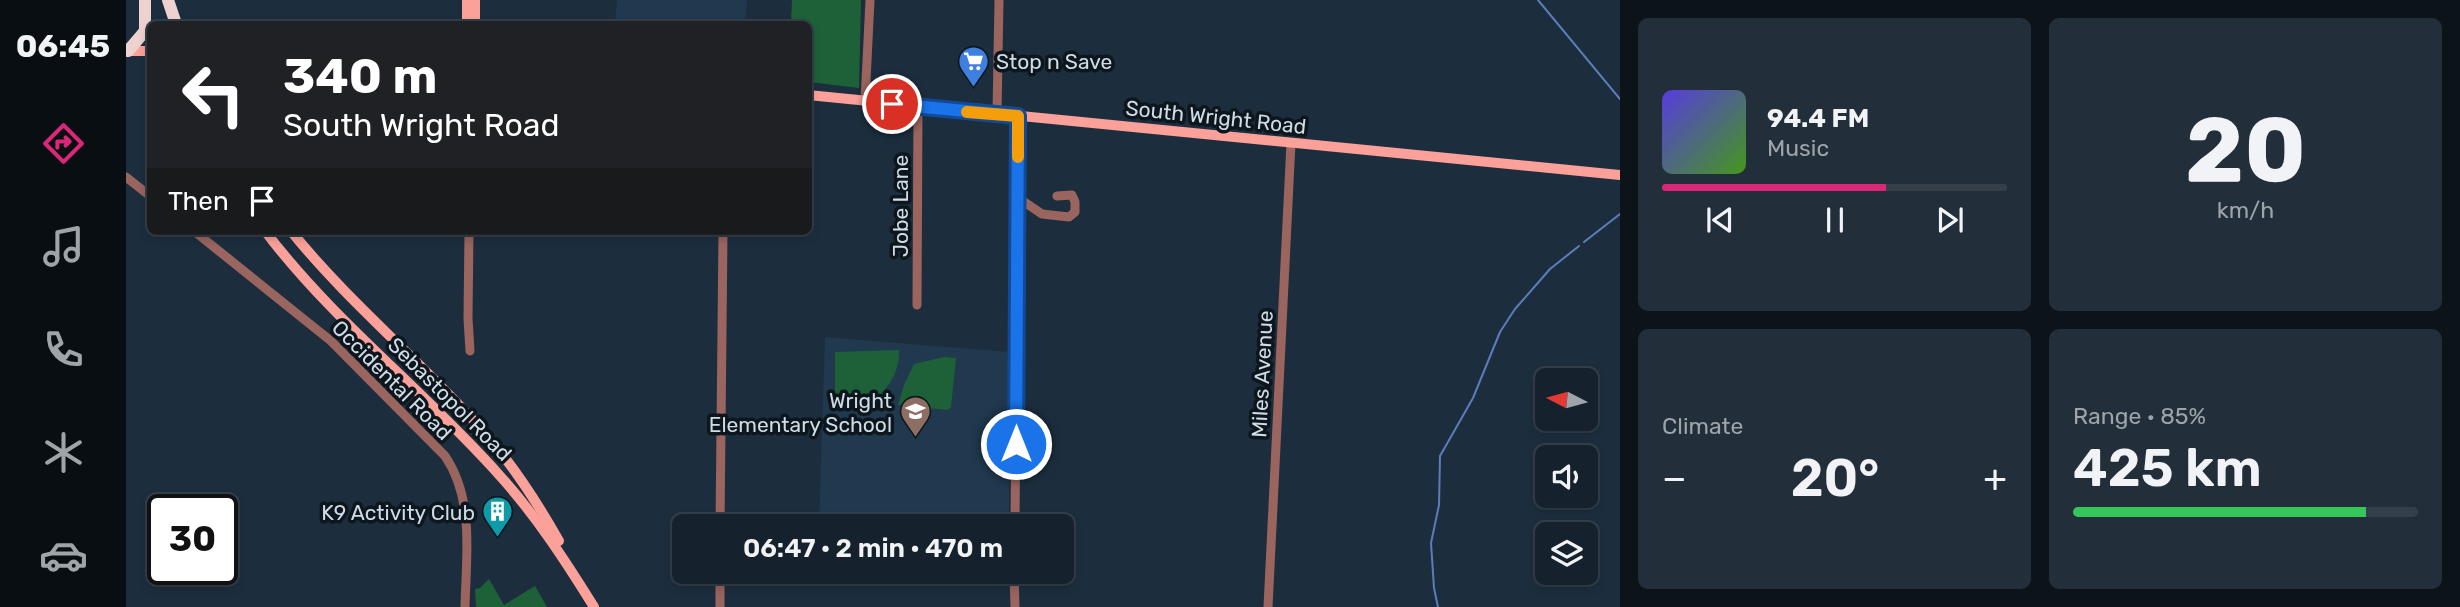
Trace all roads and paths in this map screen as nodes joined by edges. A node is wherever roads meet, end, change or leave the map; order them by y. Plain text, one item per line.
1 (145, 0) edge
2 (168, 0) edge
3 (467, 0) edge
4 (475, 0) edge
5 (870, 0) edge
6 (999, 0) edge
7 (153, 21) edge
8 (175, 21) edge
9 (467, 21) edge
10 (475, 21) edge
11 (127, 51) edge
12 (147, 51) edge
13 (812, 95) edge
14 (865, 101) junction
15 (918, 106) junction
16 (997, 114) junction
17 (1018, 116) junction
18 (1291, 143) junction
19 (1620, 175) edge
20 (126, 177) edge
21 (147, 194) edge
22 (1057, 196) dead end
23 (1017, 197) junction
24 (199, 235) edge
25 (268, 235) edge
26 (294, 235) edge
27 (469, 235) edge
28 (723, 235) edge
29 (917, 305) dead end
30 (470, 351) dead end
31 (720, 514) edge
32 (1015, 514) edge
33 (720, 584) edge
34 (1014, 584) edge
35 (594, 606) edge
36 (465, 607) edge
37 (720, 607) edge
38 (1015, 607) edge
39 (1268, 607) edge

1 - 7 highway
1 - 11 highway
2 - 8 highway
3 - 9 main road
4 - 10 main road
5 - 14 street
6 - 16 street
11 - 12 main road
13 - 14 main road, South Wright Road
14 - 15 main road, South Wright Road
15 - 16 main road, South Wright Road
15 - 29 street, Jobe Lane
16 - 17 main road, South Wright Road
17 - 18 main road, South Wright Road
17 - 23 street
18 - 19 main road, South Wright Road
18 - 39 street, Miles Avenue
20 - 21 street
22 - 23 street
23 - 32 street
24 - 36 street, Occidental Road
25 - 35 main road, Sebastopol Road
26 - 35 main road, Sebastopol Road
27 - 30 street
28 - 31 street
33 - 37 street
34 - 38 street

